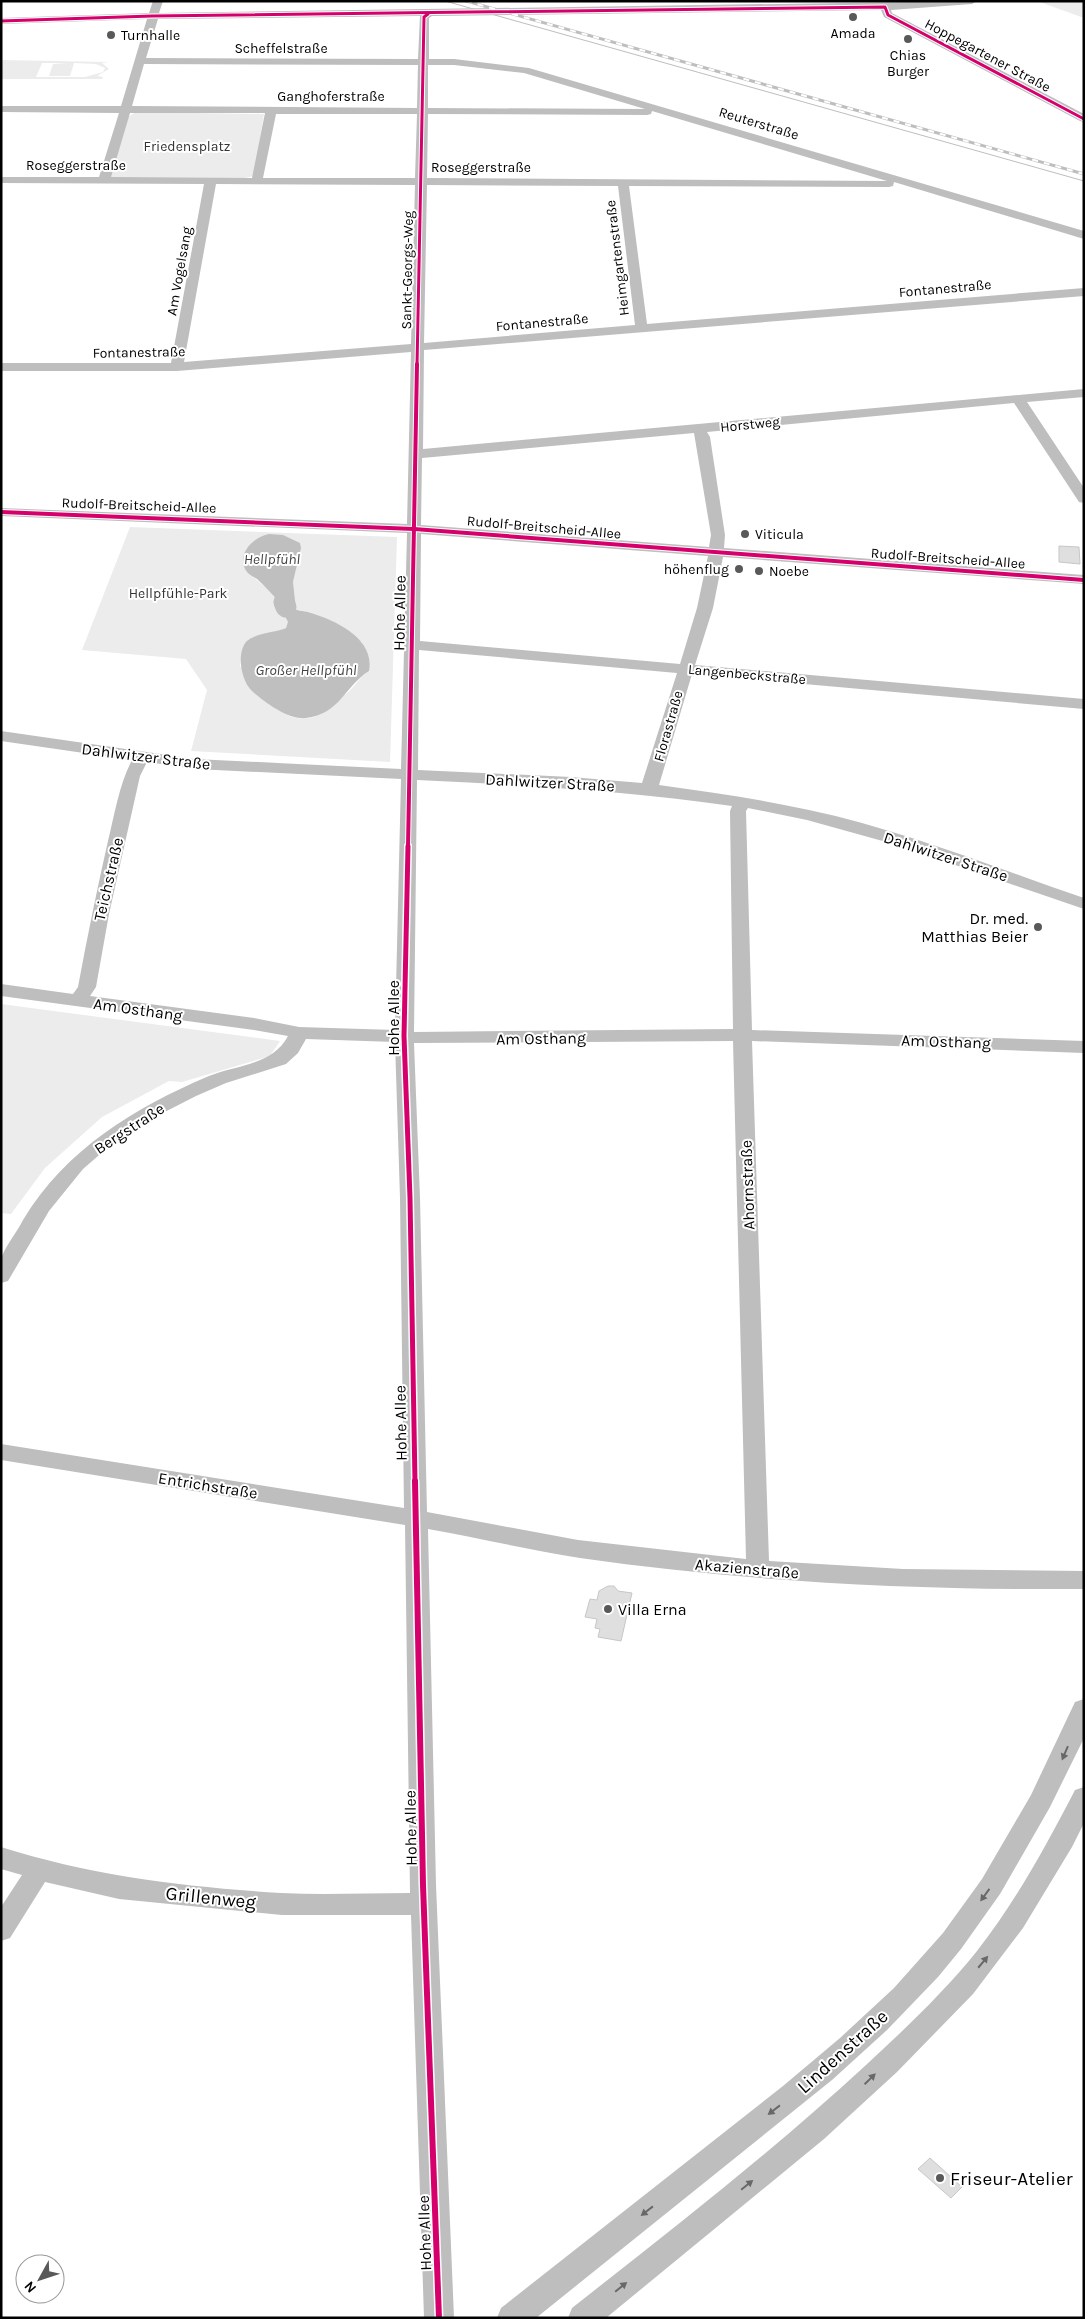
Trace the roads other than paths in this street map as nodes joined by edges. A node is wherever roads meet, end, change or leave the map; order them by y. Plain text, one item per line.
1 (158, 1) edge
2 (566, 1) edge
3 (972, 1) edge
4 (885, 7) junction
5 (615, 10) junction
6 (428, 14) junction
7 (152, 16) junction
8 (1, 21) edge
9 (140, 61) junction
10 (423, 62) junction
11 (1, 109) edge
12 (125, 109) junction
13 (659, 109) junction
14 (271, 110) junction
15 (422, 111) junction
16 (1084, 119) edge
17 (1, 180) edge
18 (104, 180) junction
19 (211, 180) junction
20 (257, 180) junction
21 (420, 181) junction
22 (900, 181) junction
23 (623, 182) junction
24 (1084, 235) edge
25 (1084, 292) edge
26 (643, 329) junction
27 (417, 347) junction
28 (1, 367) edge
29 (177, 367) junction
30 (1084, 393) edge
31 (1018, 399) junction
32 (699, 429) junction
33 (416, 454) junction
34 (1083, 496) edge
35 (1, 512) edge
36 (414, 529) junction
37 (716, 552) junction
38 (1084, 580) edge
39 (411, 645) junction
40 (685, 668) junction
41 (1084, 704) edge
42 (1, 736) edge
43 (141, 758) junction
44 (410, 775) junction
45 (650, 789) junction
46 (742, 802) junction
47 (1084, 904) edge
48 (1, 990) edge
49 (79, 1000) junction
50 (299, 1033) junction
51 (742, 1035) junction
52 (404, 1036) junction
53 (1084, 1047) edge
54 (1, 1276) edge
55 (1, 1452) edge
56 (414, 1518) junction
57 (758, 1570) junction
58 (1084, 1580) edge
59 (1084, 1709) edge
60 (1084, 1797) edge
61 (1, 1858) edge
62 (39, 1870) junction
63 (424, 1904) junction
64 (1, 1930) edge
65 (439, 2318) edge
66 (512, 2318) edge
67 (583, 2318) edge

1 - 7 street
2 - 5 street
3 - 4 street
4 - 5 street
4 - 16 street, Hoppegartener Straße
5 - 6 street
6 - 7 street
6 - 10 street, Sankt-Georgs-Weg
7 - 8 street
7 - 9 street
9 - 10 street, Scheffelstraße
9 - 12 street
10 - 13 street, Reuterstraße
10 - 15 street, Sankt-Georgs-Weg
11 - 12 street, Ganghoferstraße
12 - 14 street, Ganghoferstraße
12 - 18 street
13 - 15 street, Ganghoferstraße
13 - 22 street, Reuterstraße
14 - 15 street, Ganghoferstraße
14 - 20 street
15 - 21 street, Sankt-Georgs-Weg
17 - 18 street, Roseggerstraße
18 - 19 street, Roseggerstraße
19 - 20 street, Roseggerstraße
19 - 29 street, Am Vogelsang
20 - 21 street, Roseggerstraße
21 - 23 street, Roseggerstraße
21 - 27 street, Sankt-Georgs-Weg
22 - 23 street, Roseggerstraße
22 - 24 street, Reuterstraße
23 - 26 street, Heimgartenstraße
25 - 26 street, Fontanestraße
26 - 27 street, Fontanestraße
27 - 29 street, Fontanestraße
27 - 33 street, Sankt-Georgs-Weg
28 - 29 street, Fontanestraße
30 - 31 street, Horstweg
31 - 32 street, Horstweg
31 - 34 street
32 - 33 street, Horstweg
32 - 37 street, Florastraße
33 - 36 street, Sankt-Georgs-Weg
35 - 36 street, Rudolf-Breitscheid-Allee
36 - 37 street, Rudolf-Breitscheid-Allee
36 - 39 street, Hohe Allee
37 - 38 street, Rudolf-Breitscheid-Allee
37 - 40 street, Florastraße
39 - 40 street, Langenbeckstraße
39 - 44 street, Hohe Allee
40 - 41 street, Langenbeckstraße
40 - 45 street, Florastraße
42 - 43 street, Dahlwitzer Straße
43 - 44 street, Dahlwitzer Straße
43 - 49 street, Teichstraße
44 - 45 street, Dahlwitzer Straße
44 - 52 street, Hohe Allee
45 - 46 street, Dahlwitzer Straße
46 - 47 street, Dahlwitzer Straße
46 - 51 street, Ahornstraße
48 - 49 street, Am Osthang
49 - 50 street, Am Osthang
50 - 52 street, Am Osthang
50 - 54 street, Bergstraße
51 - 52 street, Am Osthang
51 - 53 street, Am Osthang
51 - 57 street, Ahornstraße
52 - 56 street, Hohe Allee
55 - 56 street, Entrichstraße
56 - 57 street, Akazienstraße
56 - 63 street, Hohe Allee
57 - 58 street, Akazienstraße
59 -> 66 street, Lindenstraße
67 -> 60 street
61 - 62 street, Grillenweg
62 - 63 street, Grillenweg
62 - 64 street
63 - 65 street, Hohe Allee

